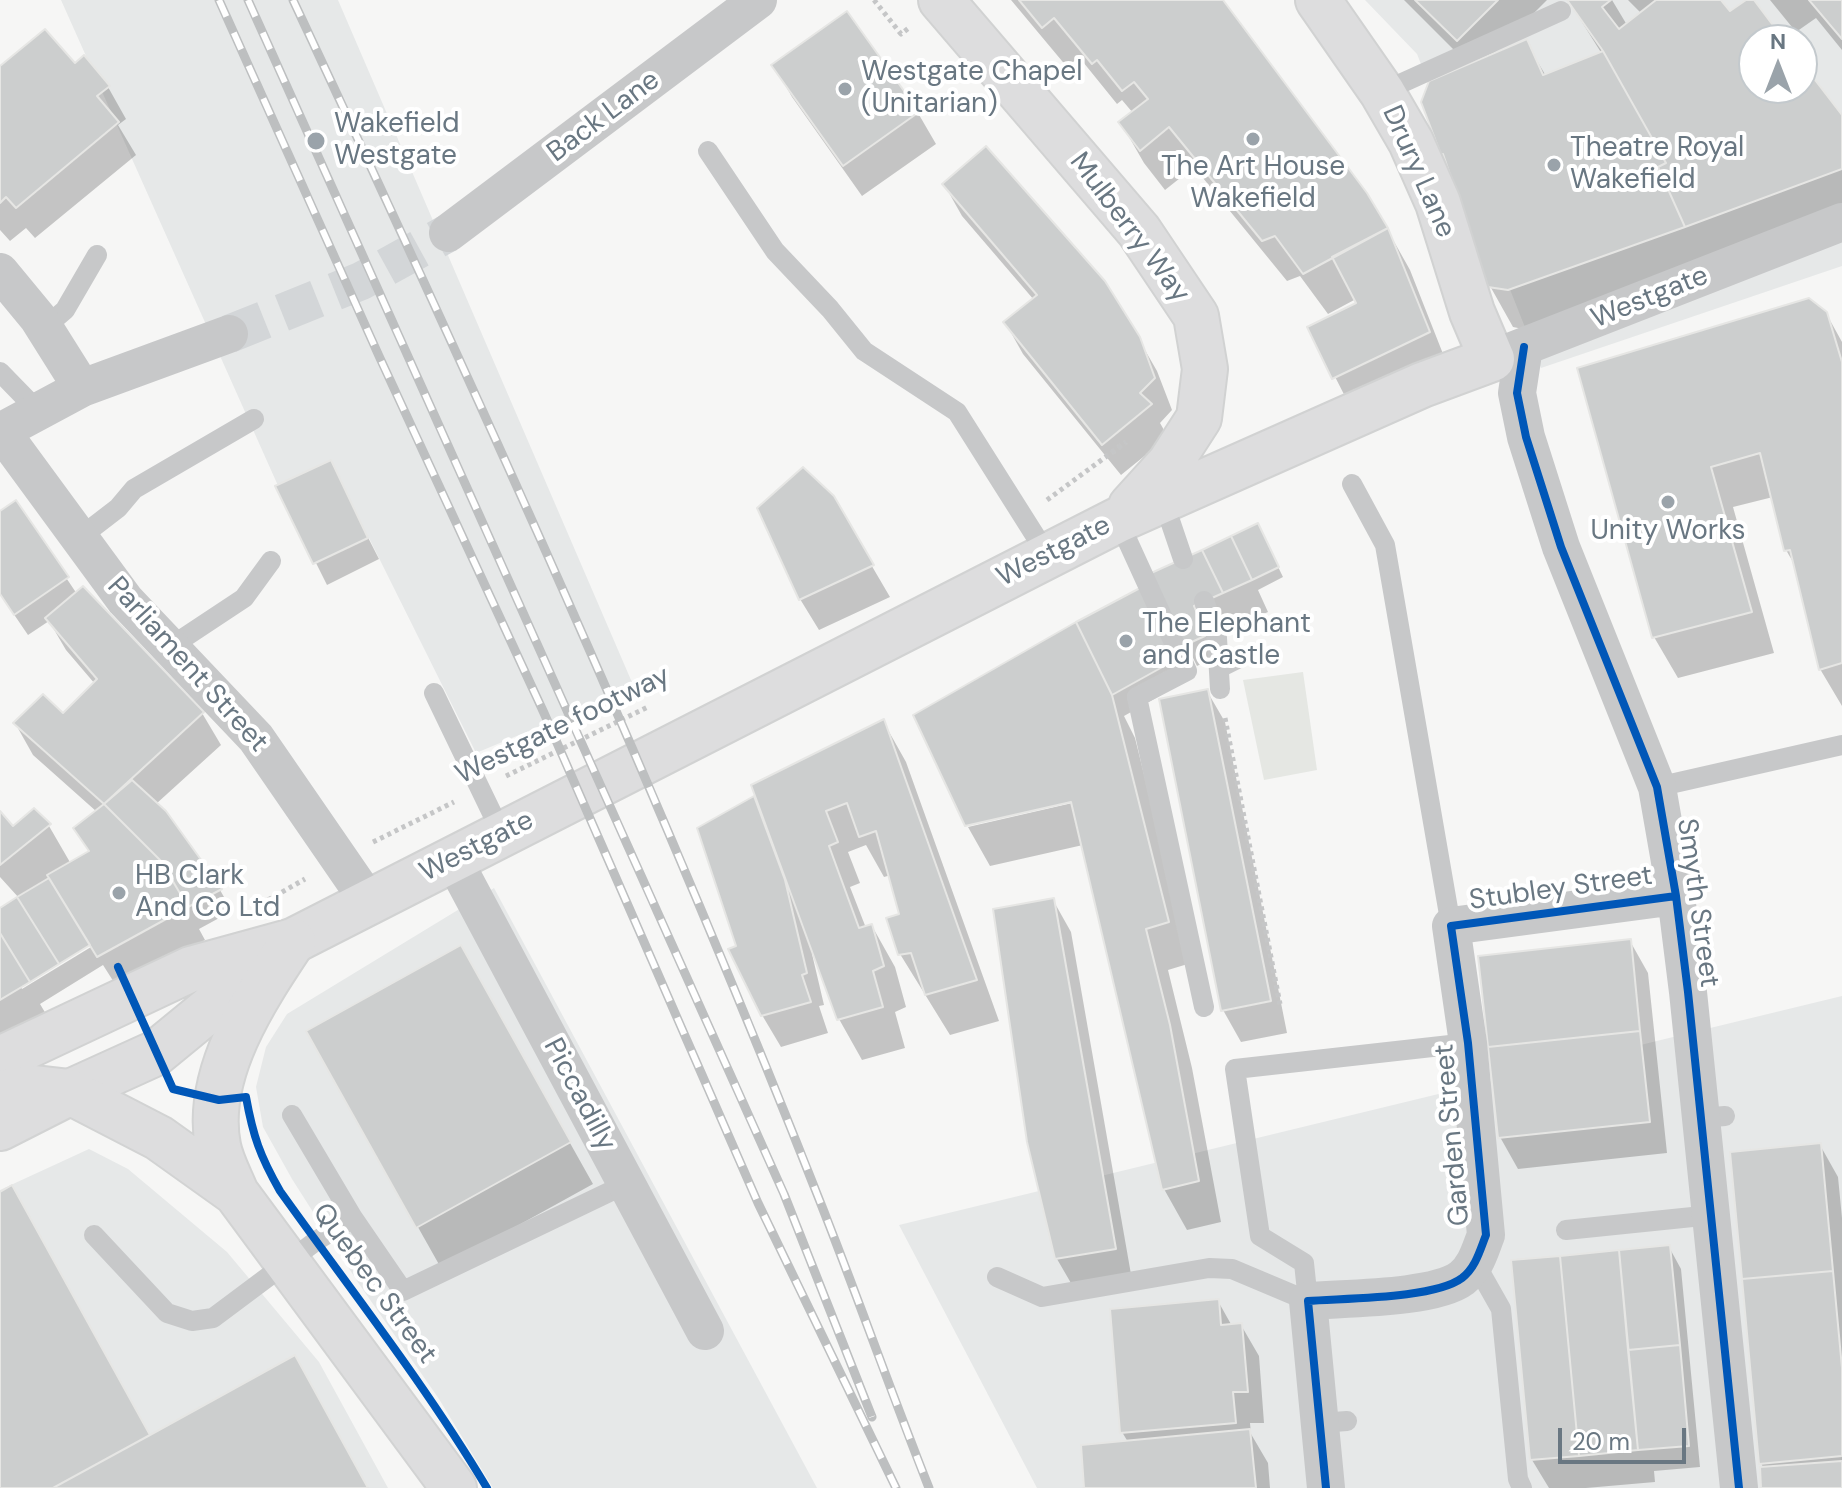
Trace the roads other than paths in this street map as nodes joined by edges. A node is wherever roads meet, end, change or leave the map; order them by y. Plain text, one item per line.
1 (758, 0) edge
2 (941, 0) edge
3 (1318, 0) edge
4 (1561, 11) dead end
5 (1382, 92) junction
6 (708, 151) dead end
7 (1840, 231) edge
8 (448, 233) tunnel mouth
9 (97, 255) dead end
10 (0, 272) edge
11 (44, 328) junction
12 (229, 334) tunnel mouth
13 (1508, 353) junction
14 (0, 372) edge
15 (82, 388) junction
16 (38, 411) junction
17 (254, 419) dead end
18 (0, 431) edge
19 (1352, 484) dead end
20 (1163, 500) junction
21 (1118, 520) junction
22 (79, 538) junction
23 (1048, 556) junction
24 (1183, 559) dead end
25 (271, 561) dead end
26 (1204, 601) dead end
27 (170, 647) junction
28 (1220, 689) road end
29 (434, 693) dead end
30 (1842, 745) edge
31 (1657, 787) junction
32 (502, 834) junction
33 (453, 859) junction
34 (1676, 896) junction
35 (369, 902) junction
36 (1451, 926) junction
37 (293, 941) junction
38 (1204, 1007) dead end
39 (1468, 1043) junction
40 (0, 1059) edge
41 (70, 1092) junction
42 (0, 1093) edge
43 (292, 1115) dead end
44 (0, 1128) edge
45 (626, 1184) junction
46 (236, 1193) junction
47 (1712, 1215) junction
48 (353, 1218) junction
49 (1566, 1230) dead end
50 (94, 1235) dead end
51 (288, 1262) junction
52 (1475, 1263) junction
53 (997, 1277) dead end
54 (1308, 1301) junction
55 (705, 1331) dead end
56 (454, 1488) edge
57 (1326, 1488) edge
58 (1522, 1488) edge
59 (1739, 1488) edge

1 - 8 street, Back Lane
2 - 21 main road, Mulberry Way
3 - 5 main road, Drury Lane
4 - 5 lane
5 - 13 main road, Drury Lane
6 - 23 lane
7 - 13 street, Westgate
9 - 11 lane
10 - 11 street
11 - 15 street
12 - 15 street
13 - 20 main road, Westgate
13 - 31 street, Smyth Street
14 - 16 lane
15 - 16 street
16 - 18 street
17 - 22 lane
18 - 22 street, Parliament Street
19 - 36 lane, Garden Street
20 - 21 main road, Westgate
20 - 24 lane
21 - 23 main road, Westgate
21 - 38 lane
22 - 27 street, Parliament Street
23 - 32 main road, Westgate
25 - 27 lane
26 - 28 lane
27 - 35 street, Parliament Street
29 - 32 lane
30 - 31 lane
31 - 34 street, Smyth Street
32 - 33 main road, Westgate
33 - 35 main road, Westgate
33 - 45 street, Piccadilly
34 - 36 street, Stubley Street
34 - 47 street, Smyth Street
35 - 37 main road, Westgate
36 - 39 street, Garden Street
37 - 40 main road, Westgate
37 - 41 main road, Westgate
37 - 46 main road
39 - 52 street, Garden Street
39 - 54 lane
41 - 42 main road
41 - 44 main road, Westgate
41 - 46 main road, Quebec Street
43 - 48 lane
45 - 48 lane
45 - 55 street, Piccadilly
46 - 51 main road, Quebec Street
47 - 49 lane
47 - 59 street, Smyth Street
48 - 51 lane
50 - 51 lane
51 - 56 main road, Quebec Street
52 - 54 street, Garden Street
52 - 58 lane
53 - 54 lane
54 - 57 street

